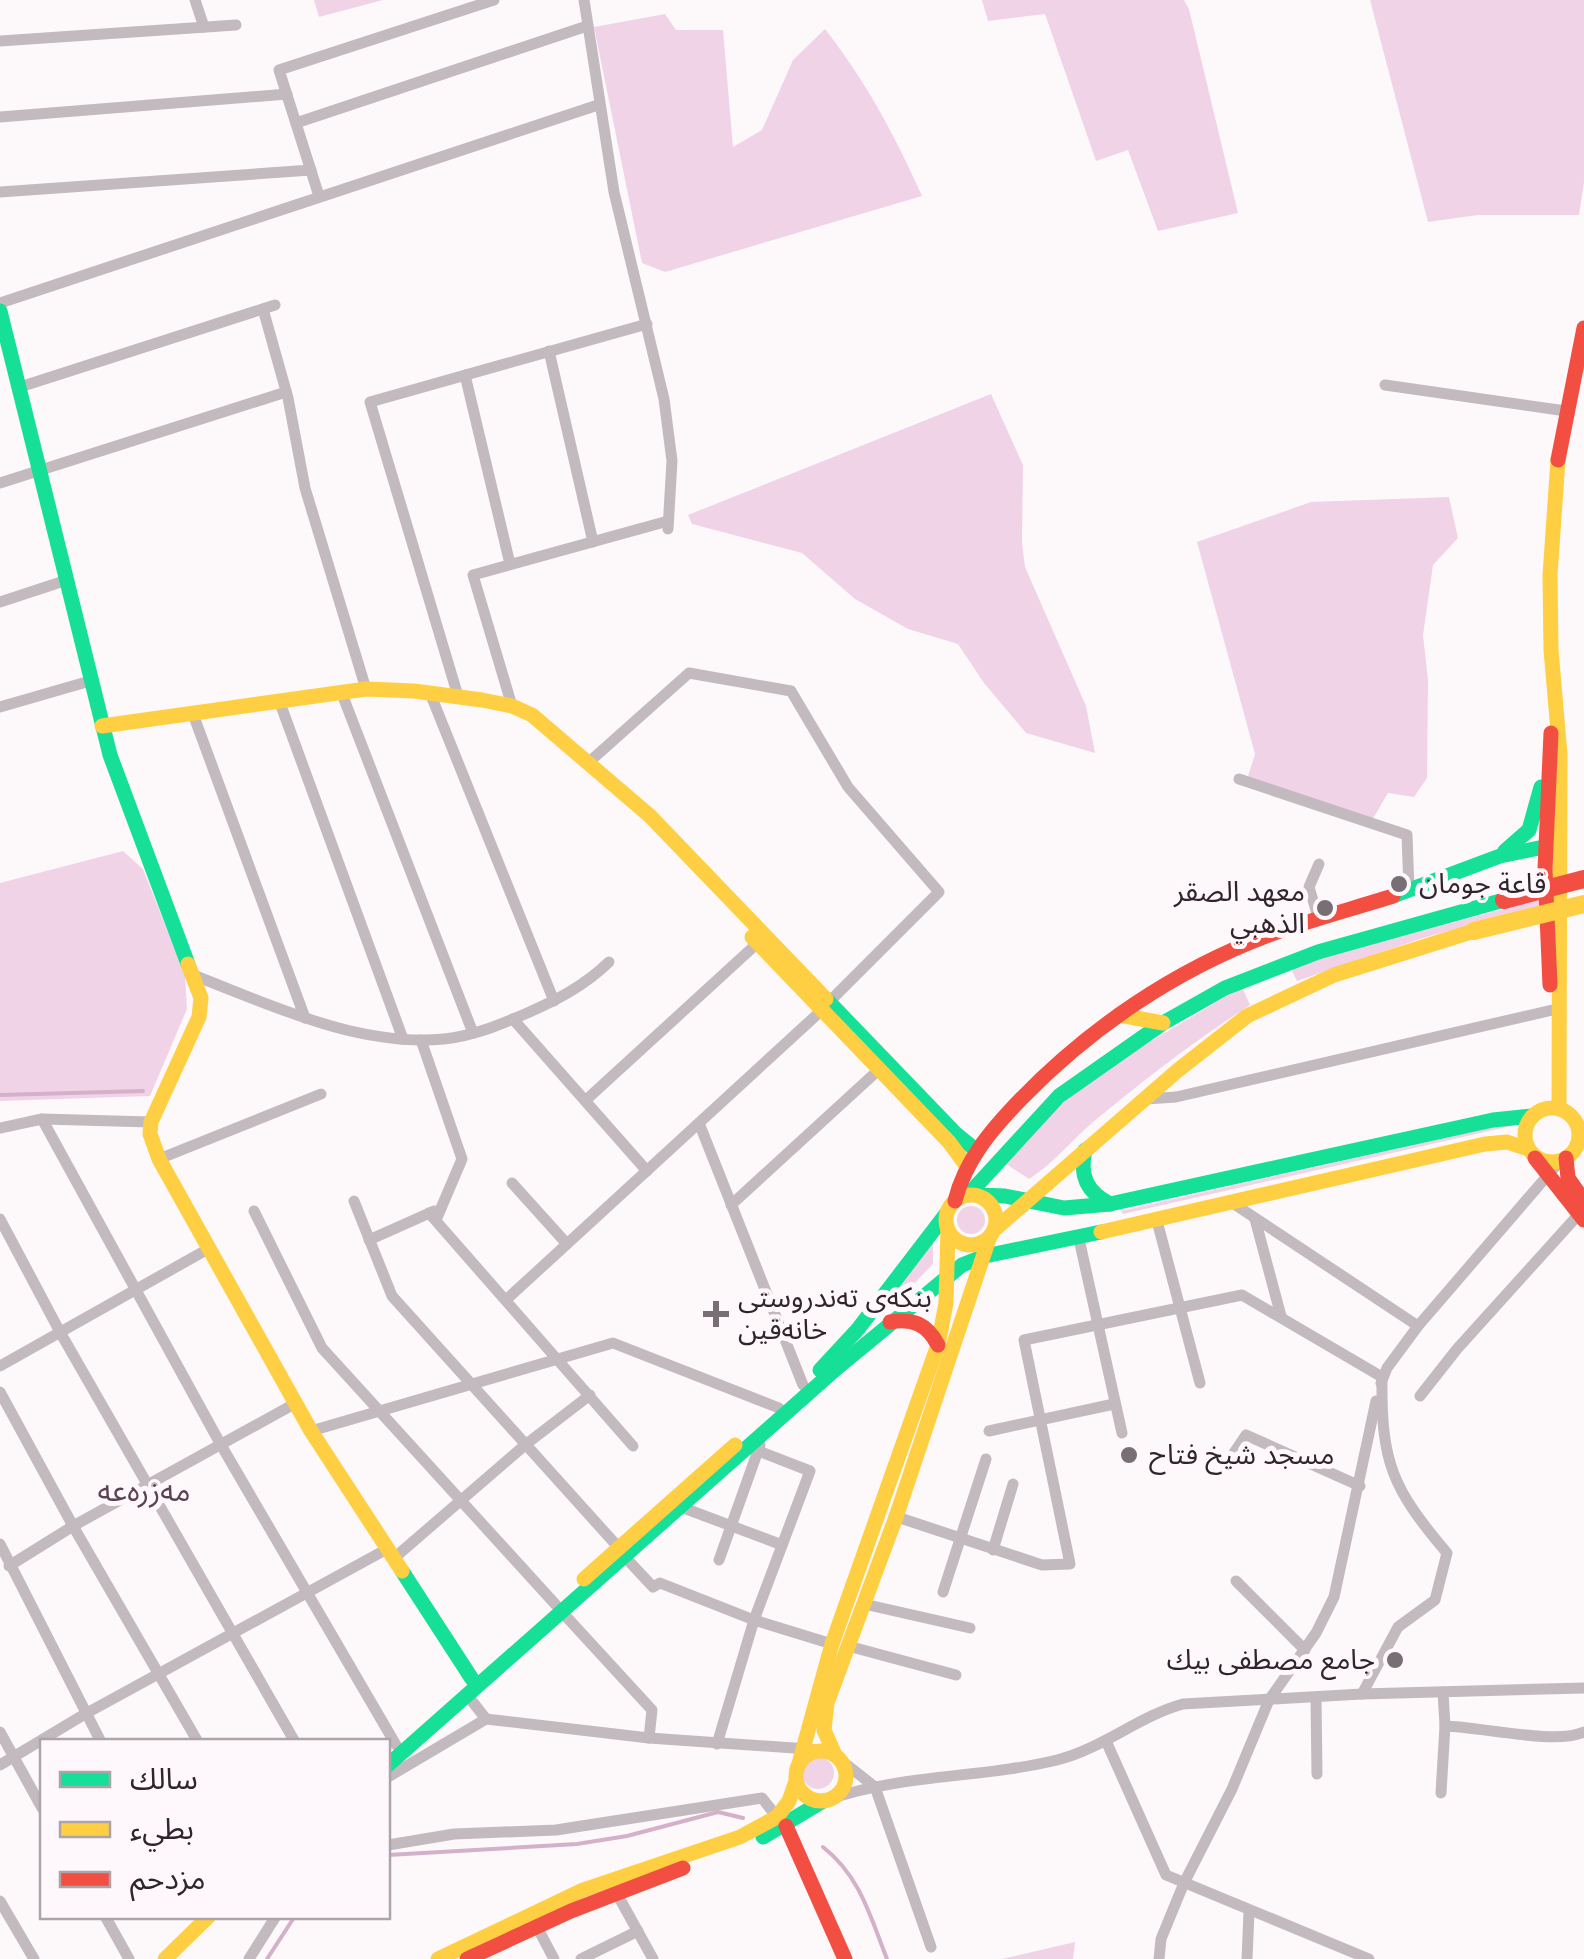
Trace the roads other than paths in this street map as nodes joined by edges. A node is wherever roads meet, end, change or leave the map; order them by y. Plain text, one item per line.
1 (194, 0) edge
2 (494, 0) edge
3 (584, 0) edge
4 (236, 25) dead end
5 (588, 26) junction
6 (204, 27) junction
7 (0, 41) edge
8 (287, 94) junction
9 (598, 105) junction
10 (0, 117) edge
11 (296, 122) junction
12 (311, 170) junction
13 (0, 192) edge
14 (320, 196) junction
15 (0, 303) edge
16 (0, 311) edge
17 (647, 324) junction
18 (1584, 328) edge
19 (549, 351) junction
20 (7, 363) edge
21 (465, 374) junction
22 (1384, 385) dead end
23 (20, 387) junction
24 (286, 392) junction
25 (1566, 411) junction
26 (39, 472) junction
27 (0, 483) edge
28 (593, 542) junction
29 (510, 564) junction
30 (64, 581) junction
31 (0, 602) edge
32 (90, 681) junction
33 (366, 689) junction
34 (430, 693) junction
35 (342, 694) junction
36 (458, 696) junction
37 (280, 702) junction
38 (512, 706) junction
39 (0, 707) edge
40 (1554, 710) junction
41 (193, 714) junction
42 (102, 726) junction
43 (1548, 755) junction
44 (590, 762) junction
45 (1239, 779) dead end
46 (1552, 844) junction
47 (1497, 856) junction
48 (1320, 864) dead end
49 (1584, 879) edge
50 (1409, 890) junction
51 (1584, 904) edge
52 (1319, 920) junction
53 (762, 939) junction
54 (609, 962) dead end
55 (193, 975) junction
56 (554, 1000) junction
57 (826, 1006) junction
58 (1556, 1008) junction
59 (1119, 1015) junction
60 (305, 1018) junction
61 (513, 1019) junction
62 (1163, 1023) junction
63 (473, 1033) junction
64 (403, 1039) junction
65 (421, 1040) junction
66 (883, 1065) junction
67 (321, 1094) dead end
68 (1146, 1099) junction
69 (586, 1100) junction
70 (1584, 1104) edge
71 (1551, 1110) junction
72 (42, 1119) junction
73 (151, 1122) junction
74 (699, 1123) junction
75 (0, 1128) edge
76 (1085, 1150) junction
77 (1530, 1152) junction
78 (1567, 1157) edge
79 (971, 1158) junction
80 (159, 1159) junction
81 (647, 1170) junction
82 (512, 1183) dead end
83 (354, 1201) dead end
84 (1030, 1202) junction
85 (1242, 1202) junction
86 (1110, 1204) junction
87 (731, 1205) junction
88 (959, 1207) junction
89 (254, 1211) dead end
90 (1582, 1212) edge
91 (432, 1217) junction
92 (0, 1219) edge
93 (1255, 1219) junction
94 (1158, 1221) junction
95 (992, 1233) junction
96 (1078, 1239) junction
97 (369, 1240) junction
98 (567, 1244) junction
99 (208, 1248) junction
100 (985, 1256) junction
101 (948, 1276) junction
102 (134, 1290) junction
103 (1276, 1298) junction
104 (507, 1299) junction
105 (1256, 1302) junction
106 (1181, 1308) junction
107 (1281, 1316) junction
108 (890, 1322) junction
109 (1097, 1326) junction
110 (1418, 1326) junction
111 (60, 1332) junction
112 (938, 1345) junction
113 (559, 1359) junction
114 (0, 1366) edge
115 (1382, 1377) junction
116 (1200, 1383) dead end
117 (471, 1384) junction
118 (803, 1385) junction
119 (0, 1392) edge
120 (590, 1395) junction
121 (1420, 1396) dead end
122 (296, 1403) junction
123 (1114, 1404) junction
124 (779, 1408) junction
125 (380, 1411) junction
126 (1039, 1423) junction
127 (311, 1431) junction
128 (989, 1431) dead end
129 (1122, 1433) dead end
130 (220, 1444) junction
131 (524, 1445) junction
132 (633, 1446) dead end
133 (753, 1449) junction
134 (986, 1459) dead end
135 (1221, 1472) dead end
136 (1013, 1484) dead end
137 (147, 1486) junction
138 (1360, 1486) junction
139 (462, 1502) junction
140 (681, 1507) junction
141 (888, 1514) junction
142 (73, 1526) junction
143 (729, 1526) junction
144 (960, 1539) junction
145 (0, 1544) edge
146 (782, 1546) junction
147 (993, 1550) junction
148 (622, 1552) junction
149 (390, 1554) junction
150 (718, 1560) dead end
151 (9, 1566) junction
152 (1236, 1581) dead end
153 (307, 1592) junction
154 (943, 1592) dead end
155 (864, 1604) junction
156 (559, 1608) junction
157 (754, 1620) junction
158 (970, 1628) dead end
159 (232, 1634) junction
160 (840, 1645) junction
161 (1304, 1650) junction
162 (956, 1675) dead end
163 (160, 1676) junction
164 (470, 1687) junction
165 (1584, 1688) edge
166 (1442, 1692) junction
167 (1362, 1694) junction
168 (1316, 1698) junction
169 (1269, 1700) junction
170 (85, 1714) junction
171 (486, 1719) junction
172 (1445, 1726) junction
173 (0, 1732) edge
174 (1584, 1732) edge
175 (649, 1738) junction
176 (44, 1739) edge
177 (99, 1739) edge
178 (196, 1739) edge
179 (293, 1739) edge
180 (387, 1739) edge
181 (40, 1741) edge
182 (1106, 1741) junction
183 (717, 1744) junction
184 (392, 1749) edge
185 (820, 1755) junction
186 (14, 1757) junction
187 (390, 1763) edge
188 (0, 1765) edge
189 (1317, 1774) dead end
190 (390, 1776) edge
191 (796, 1780) junction
192 (876, 1787) junction
193 (1441, 1793) dead end
194 (827, 1800) junction
195 (40, 1804) edge
196 (781, 1821) junction
197 (390, 1845) edge
198 (1184, 1883) junction
199 (616, 1892) junction
200 (0, 1901) edge
201 (1250, 1912) junction
202 (106, 1919) edge
203 (193, 1919) edge
204 (206, 1919) edge
205 (274, 1919) edge
206 (536, 1925) junction
207 (638, 1931) junction
208 (931, 1948) dead end
209 (34, 1959) edge
210 (129, 1959) edge
211 (152, 1959) edge
212 (166, 1959) edge
213 (249, 1959) edge
214 (438, 1959) edge
215 (467, 1959) edge
216 (554, 1959) edge
217 (581, 1959) edge
218 (654, 1959) edge
219 (846, 1959) edge
220 (1158, 1959) edge
221 (1247, 1959) edge
222 (1369, 1959) edge

1 - 6 street
2 - 8 street
3 - 5 street
4 - 6 street
5 - 9 street
5 - 11 street
6 - 7 street
8 - 10 street
8 - 11 street
9 - 14 street
9 - 17 street
11 - 12 street
12 - 13 street
12 - 14 street
14 - 15 street
16 - 20 main road
17 - 19 street
17 - 28 street
18 - 25 main road
19 - 21 street
19 - 28 street
20 - 23 main road
21 - 29 street
21 - 36 street
22 - 25 street
23 - 24 street
23 - 26 main road
24 - 26 street
24 - 33 street
25 - 40 main road
26 - 27 street
26 - 30 main road
28 - 29 street
29 - 38 street
30 - 31 street
30 - 32 main road
32 - 39 street
32 - 42 main road
33 - 34 main road
33 - 35 main road
34 - 36 main road
34 - 56 street
35 - 37 main road
35 - 63 street
36 - 38 main road
37 - 41 main road
37 - 64 street
38 - 44 main road
40 - 43 main road
40 - 46 main road
41 - 42 main road
41 - 60 street
42 - 55 main road
43 - 46 main road
43 - 47 main road
44 - 53 main road
44 - 57 street
45 - 50 street
46 - 47 main road
46 - 58 main road
47 - 50 main road
48 - 52 street
49 - 62 main road, bridge
50 - 52 main road
51 - 68 main road, bridge
52 - 59 main road
53 - 57 main road
53 - 69 street
54 - 56 street
55 - 60 street
55 - 73 main road
56 - 61 street
57 - 66 main road
57 - 74 street
58 - 68 street
58 - 71 main road
59 - 62 main road
59 - 79 main road
60 - 64 street
61 - 63 street
61 - 69 street
62 - 88 main road
63 - 65 street
64 - 65 street
65 - 91 street
66 - 79 main road
66 - 87 street
67 - 80 street
68 - 76 main road
69 - 81 street
70 - 71 main road
71 - 77 main road
71 - 78 main road
71 - 86 main road
72 - 73 street
72 - 75 street
72 - 102 street
73 - 80 main road
74 - 81 street
74 - 87 street
76 - 84 main road
76 - 86 main road
77 - 78 main road
77 - 85 main road
78 - 90 main road
78 - 110 street
79 - 88 main road
80 - 99 main road
81 - 98 street
82 - 98 street
83 - 97 street
84 - 86 main road
84 - 88 main road
84 - 95 main road
85 - 93 street
85 - 94 main road
87 - 118 street
88 - 95 main road
88 - 95 main road
88 - 101 main road
88 - 118 main road
89 - 125 street
90 - 121 street
91 - 97 street
91 - 104 street
92 - 111 street
93 - 103 street
93 - 110 street
94 - 96 main road
94 - 106 street
95 - 100 main road
96 - 100 main road
96 - 109 street
97 - 117 street
98 - 104 street
99 - 102 street
99 - 122 main road
100 - 101 main road
100 - 141 main road
101 - 108 main road
101 - 112 main road
102 - 111 street
102 - 130 street
103 - 105 street
103 - 107 street
104 - 113 street
105 - 106 street
105 - 107 street
106 - 109 street
106 - 116 street
107 - 115 street
108 - 112 main road
108 - 133 main road
109 - 123 street
109 - 126 street
110 - 115 street
111 - 114 street
111 - 137 street
112 - 141 main road
113 - 117 street
113 - 120 street
113 - 124 street
115 - 138 street
115 - 167 street
117 - 125 street
117 - 131 street
118 - 124 main road
119 - 142 street
120 - 131 street
120 - 132 street
122 - 127 main road
122 - 130 street
123 - 126 street
123 - 129 street
124 - 148 main road
125 - 127 street
125 - 139 street
126 - 128 street
126 - 147 street
127 - 149 main road
130 - 137 street
130 - 153 street
131 - 139 street
131 - 148 street
133 - 140 main road
133 - 143 street
133 - 146 street
134 - 144 street
135 - 138 street
136 - 147 street
137 - 142 street
137 - 159 street
138 - 161 street
139 - 149 street
139 - 156 street
140 - 143 street
140 - 148 main road
141 - 144 street
141 - 155 main road
141 - 160 main road
142 - 151 street
142 - 163 street
143 - 146 street
143 - 150 street
144 - 147 street
144 - 154 street
145 - 151 street
146 - 157 street
148 - 156 main road
148 - 157 street
149 - 153 street
149 - 164 main road
151 - 170 street
152 - 161 street
153 - 159 street
153 - 180 street
155 - 158 street
155 - 160 main road
156 - 164 main road
156 - 175 street
157 - 160 street
157 - 183 street
159 - 163 street
159 - 179 street
160 - 162 street
160 - 185 main road
160 - 185 main road
161 - 169 street
163 - 170 street
163 - 178 street
164 - 171 street
164 - 184 main road
164 - 187 main road
165 - 166 street
166 - 167 street
166 - 172 street
167 - 168 street
168 - 169 street
168 - 189 street
169 - 182 street
169 - 198 street
170 - 176 street
170 - 177 street
171 - 175 street
171 - 190 street
172 - 174 street
172 - 193 street
173 - 186 street
175 - 183 street
181 - 186 street
182 - 192 street
182 - 198 street
183 - 185 street
185 - 191 main road
185 - 192 street
185 - 194 main road
186 - 188 street
186 - 195 street
191 - 194 main road
191 - 196 main road
192 - 194 street
192 - 208 street
194 - 196 main road
196 - 197 street
196 - 199 main road
196 - 214 main road
196 - 219 main road
198 - 201 street
198 - 220 street
199 - 206 main road
199 - 207 street
200 - 209 street
201 - 221 street
201 - 222 street
202 - 210 street
203 - 211 main road
204 - 212 main road
205 - 213 street
206 - 215 main road
206 - 216 street
207 - 217 street
207 - 218 street

